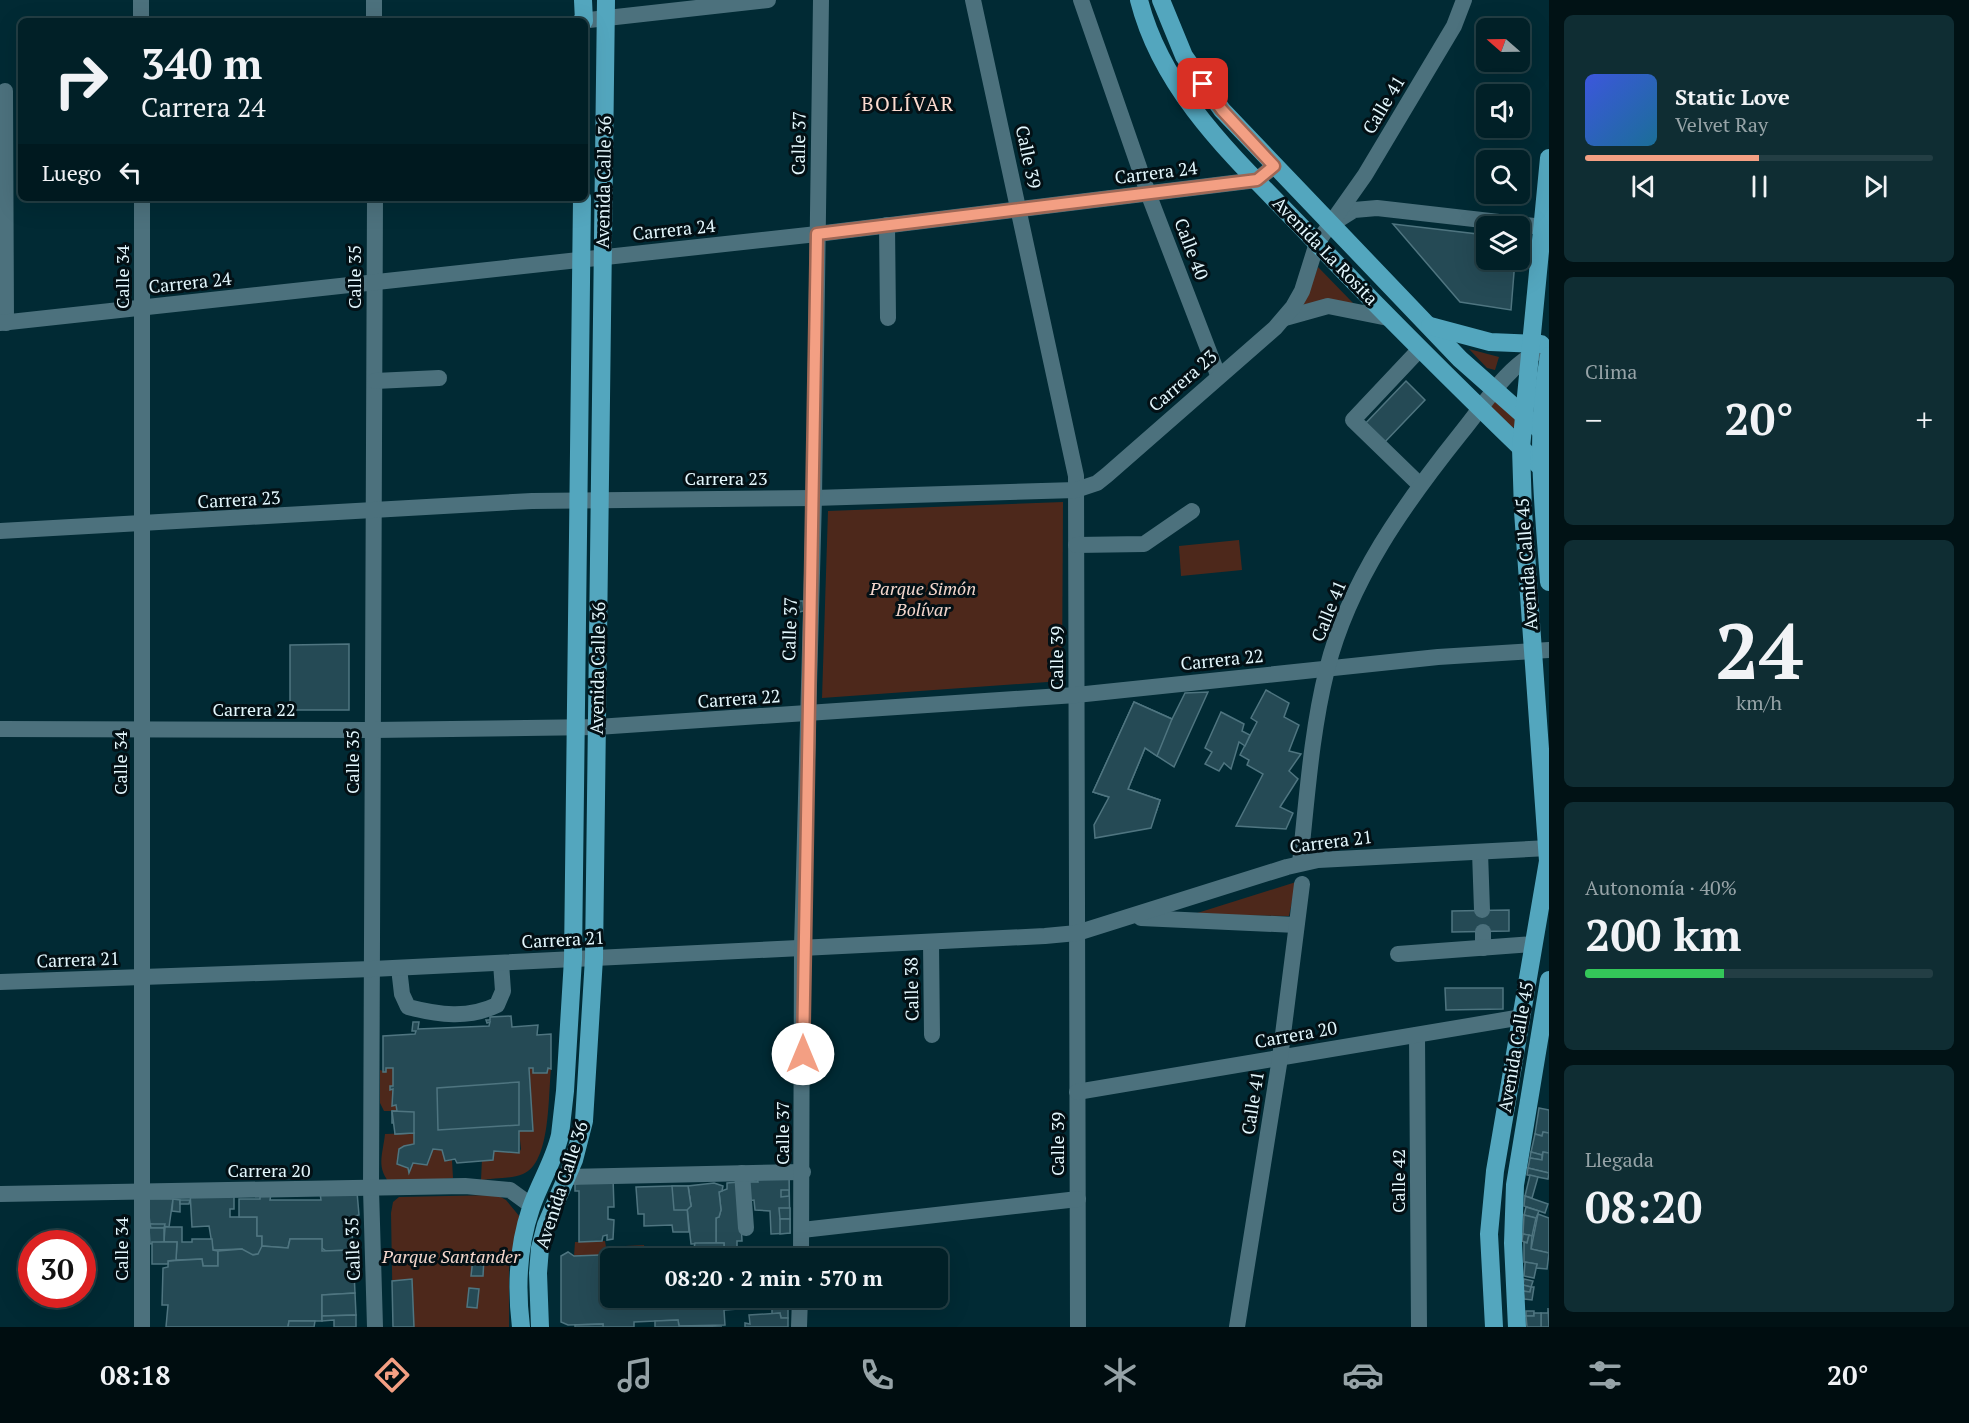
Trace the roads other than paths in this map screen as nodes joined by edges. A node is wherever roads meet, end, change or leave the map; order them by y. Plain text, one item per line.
1 (141, 0) edge
2 (374, 0) edge
3 (583, 0) edge
4 (768, 0) edge
5 (821, 0) edge
6 (973, 0) edge
7 (1081, 0) edge
8 (1138, 0) edge
9 (1161, 0) edge
10 (1464, 0) edge
11 (606, 9) edge
12 (141, 18) edge
13 (374, 18) edge
14 (582, 18) edge
15 (588, 18) edge
16 (9, 91) edge
17 (1549, 158) edge
18 (1274, 166) junction
19 (1257, 180) junction
20 (1148, 193) junction
21 (142, 201) edge
22 (375, 201) edge
23 (582, 201) edge
24 (1020, 209) junction
25 (887, 225) junction
26 (1330, 225) junction
27 (1543, 227) junction
28 (817, 234) junction
29 (1317, 243) junction
30 (604, 258) junction
31 (581, 260) junction
32 (375, 282) junction
33 (143, 307) junction
34 (888, 318) dead end
35 (1388, 318) junction
36 (1284, 319) junction
37 (3, 323) edge
38 (1425, 324) junction
39 (1549, 345) edge
40 (1419, 350) junction
41 (1530, 350) junction
42 (1549, 356) edge
43 (1218, 375) junction
44 (439, 378) dead end
45 (375, 381) junction
46 (1494, 391) junction
47 (1481, 408) junction
48 (1523, 416) junction
49 (1547, 429) edge
50 (1521, 448) junction
51 (1545, 471) edge
52 (1420, 484) junction
53 (1076, 490) junction
54 (814, 498) junction
55 (601, 499) junction
56 (579, 500) junction
57 (1192, 511) dead end
58 (374, 512) junction
59 (142, 524) junction
60 (1547, 525) edge
61 (0, 531) edge
62 (1076, 545) junction
63 (1549, 582) edge
64 (1541, 650) edge
65 (1327, 668) junction
66 (1076, 695) junction
67 (807, 714) junction
68 (576, 727) junction
69 (597, 727) junction
70 (140, 728) junction
71 (0, 729) edge
72 (373, 730) junction
73 (1548, 848) edge
74 (1480, 852) junction
75 (1300, 864) junction
76 (1302, 884) dead end
77 (1482, 910) dead end
78 (1126, 917) junction
79 (1296, 925) junction
80 (1077, 933) junction
81 (930, 942) junction
82 (1534, 944) junction
83 (802, 948) junction
84 (1398, 954) dead end
85 (594, 958) junction
86 (573, 959) junction
87 (501, 963) junction
88 (399, 968) junction
89 (372, 969) junction
90 (141, 977) junction
91 (1549, 980) edge
92 (0, 982) edge
93 (1522, 1017) junction
94 (932, 1035) dead end
95 (1417, 1035) junction
96 (1280, 1058) junction
97 (1077, 1092) junction
98 (803, 1172) junction
99 (742, 1173) junction
100 (567, 1177) junction
101 (371, 1189) junction
102 (141, 1191) junction
103 (0, 1194) edge
104 (1078, 1198) junction
105 (532, 1206) junction
106 (746, 1228) dead end
107 (802, 1230) junction
108 (801, 1248) edge
109 (800, 1308) edge
110 (142, 1327) edge
111 (375, 1327) edge
112 (521, 1327) edge
113 (540, 1327) edge
114 (799, 1327) edge
115 (1078, 1327) edge
116 (1237, 1327) edge
117 (1419, 1327) edge
118 (1494, 1327) edge
119 (1517, 1327) edge

1 - 12 street
2 - 13 street
3 - 14 main road
4 - 11 street
5 - 28 street, Calle 37
6 - 24 street, Calle 39
7 - 20 street, Calle 40
8 - 19 main road, Avenida La Rosita
9 - 18 main road, Avenida La Rosita
10 - 26 street, Calle 41
11 - 15 street
11 - 30 main road, Avenida Calle 36
16 - 37 street
17 - 27 main road, Avenida Calle 45
18 - 19 street
18 - 26 main road, Avenida La Rosita
19 - 20 street, Carrera 24
19 - 29 main road, Avenida La Rosita
20 - 24 street, Carrera 24
20 - 43 street, Calle 40
21 - 33 street, Calle 34
22 - 32 street, Calle 35
23 - 31 main road, Avenida Calle 36
24 - 25 street, Carrera 24
24 - 53 street, Calle 39
25 - 28 street, Carrera 24
25 - 34 street
26 - 27 street
26 - 29 street, Carrera 23
26 - 38 main road, Avenida La Rosita
27 - 41 main road, Avenida Calle 45
28 - 30 street, Carrera 24
28 - 54 street, Calle 37
29 - 35 main road, Avenida La Rosita
29 - 36 street, Carrera 23
30 - 31 street, Carrera 24
30 - 55 main road, Avenida Calle 36
31 - 32 street, Carrera 24
31 - 56 main road, Avenida Calle 36
32 - 33 street, Carrera 24
32 - 45 street, Calle 35
33 - 37 street, Carrera 24
33 - 59 street, Calle 34
35 - 36 street
35 - 40 main road, Avenida La Rosita
36 - 43 street, Carrera 23
38 - 41 main road
38 - 46 main road, Avenida La Rosita
39 - 41 main road
40 - 47 main road, Avenida La Rosita
40 - 52 street
41 - 46 street, Calle 41
41 - 48 main road, Avenida Calle 45
42 - 49 main road, Avenida Calle 45
43 - 53 street, Carrera 23
44 - 45 street
45 - 58 street, Calle 35
46 - 47 street, Calle 41
46 - 48 main road, Avenida La Rosita
47 - 50 main road, Avenida La Rosita
47 - 52 street, Calle 41
48 - 49 main road, Avenida La Rosita
48 - 50 main road, Avenida Calle 45
49 - 51 main road, Avenida Calle 45
50 - 51 main road, Avenida La Rosita
50 - 64 main road, Avenida Calle 45
51 - 60 main road, Avenida Calle 45
52 - 65 street, Calle 41
53 - 54 street, Carrera 23
53 - 62 street, Calle 39
54 - 55 street, Carrera 23
54 - 67 street, Calle 37
55 - 56 street, Carrera 23
55 - 69 main road, Avenida Calle 36
56 - 58 street, Carrera 23
56 - 68 main road, Avenida Calle 36
57 - 62 street
58 - 59 street, Carrera 23
58 - 72 street, Calle 35
59 - 61 street, Carrera 23
59 - 70 street, Calle 34
60 - 63 main road, Avenida Calle 45
62 - 66 street, Calle 39
64 - 65 street, Carrera 22
64 - 73 main road, Avenida Calle 45
65 - 66 street, Carrera 22
65 - 75 street, Calle 41
66 - 67 street, Carrera 22
66 - 80 street, Calle 39
67 - 69 street, Carrera 22
67 - 83 street, Calle 37
68 - 69 street, Carrera 22
68 - 72 street, Carrera 22
68 - 86 main road, Avenida Calle 36
69 - 85 main road, Avenida Calle 36
70 - 71 street, Carrera 22
70 - 72 street, Carrera 22
70 - 90 street, Calle 34
72 - 89 street, Calle 35
73 - 74 street, Carrera 21
73 - 82 main road, Avenida Calle 45
74 - 75 street, Carrera 21
74 - 77 street
75 - 78 street, Carrera 21
76 - 79 street, Calle 41
78 - 79 street, Carrera 21
78 - 80 street, Carrera 21
79 - 96 street, Calle 41
80 - 81 street, Carrera 21
80 - 97 street, Calle 39
81 - 83 street, Carrera 21
81 - 94 street, Calle 38
82 - 84 street
82 - 93 main road, Avenida Calle 45
83 - 85 street, Carrera 21
83 - 98 street, Calle 37
85 - 86 street, Carrera 21
85 - 100 main road, Avenida Calle 36
86 - 87 street, Carrera 21
86 - 105 main road, Avenida Calle 36
87 - 88 street, Carrera 21
87 - 88 street
88 - 89 street, Carrera 21
89 - 90 street, Carrera 21
89 - 101 street, Calle 35
90 - 92 street, Carrera 21
90 - 102 street, Calle 34
91 - 119 main road, Avenida Calle 45
93 - 95 street, Carrera 20
93 - 118 main road, Avenida Calle 45
95 - 96 street, Carrera 20
95 - 117 street, Calle 42
96 - 97 street, Carrera 20
96 - 116 street, Calle 41
97 - 104 street, Calle 39
98 - 99 street
98 - 107 street, Calle 37
99 - 100 street
99 - 106 street
100 - 113 main road, Avenida Calle 36
101 - 102 street, Carrera 20
101 - 105 street, Carrera 20
101 - 111 street, Calle 35
102 - 103 street, Carrera 20
102 - 110 street, Calle 34
104 - 107 street
104 - 115 street, Calle 39
105 - 112 main road, Avenida Calle 36
107 - 108 street, Calle 37
109 - 114 street

